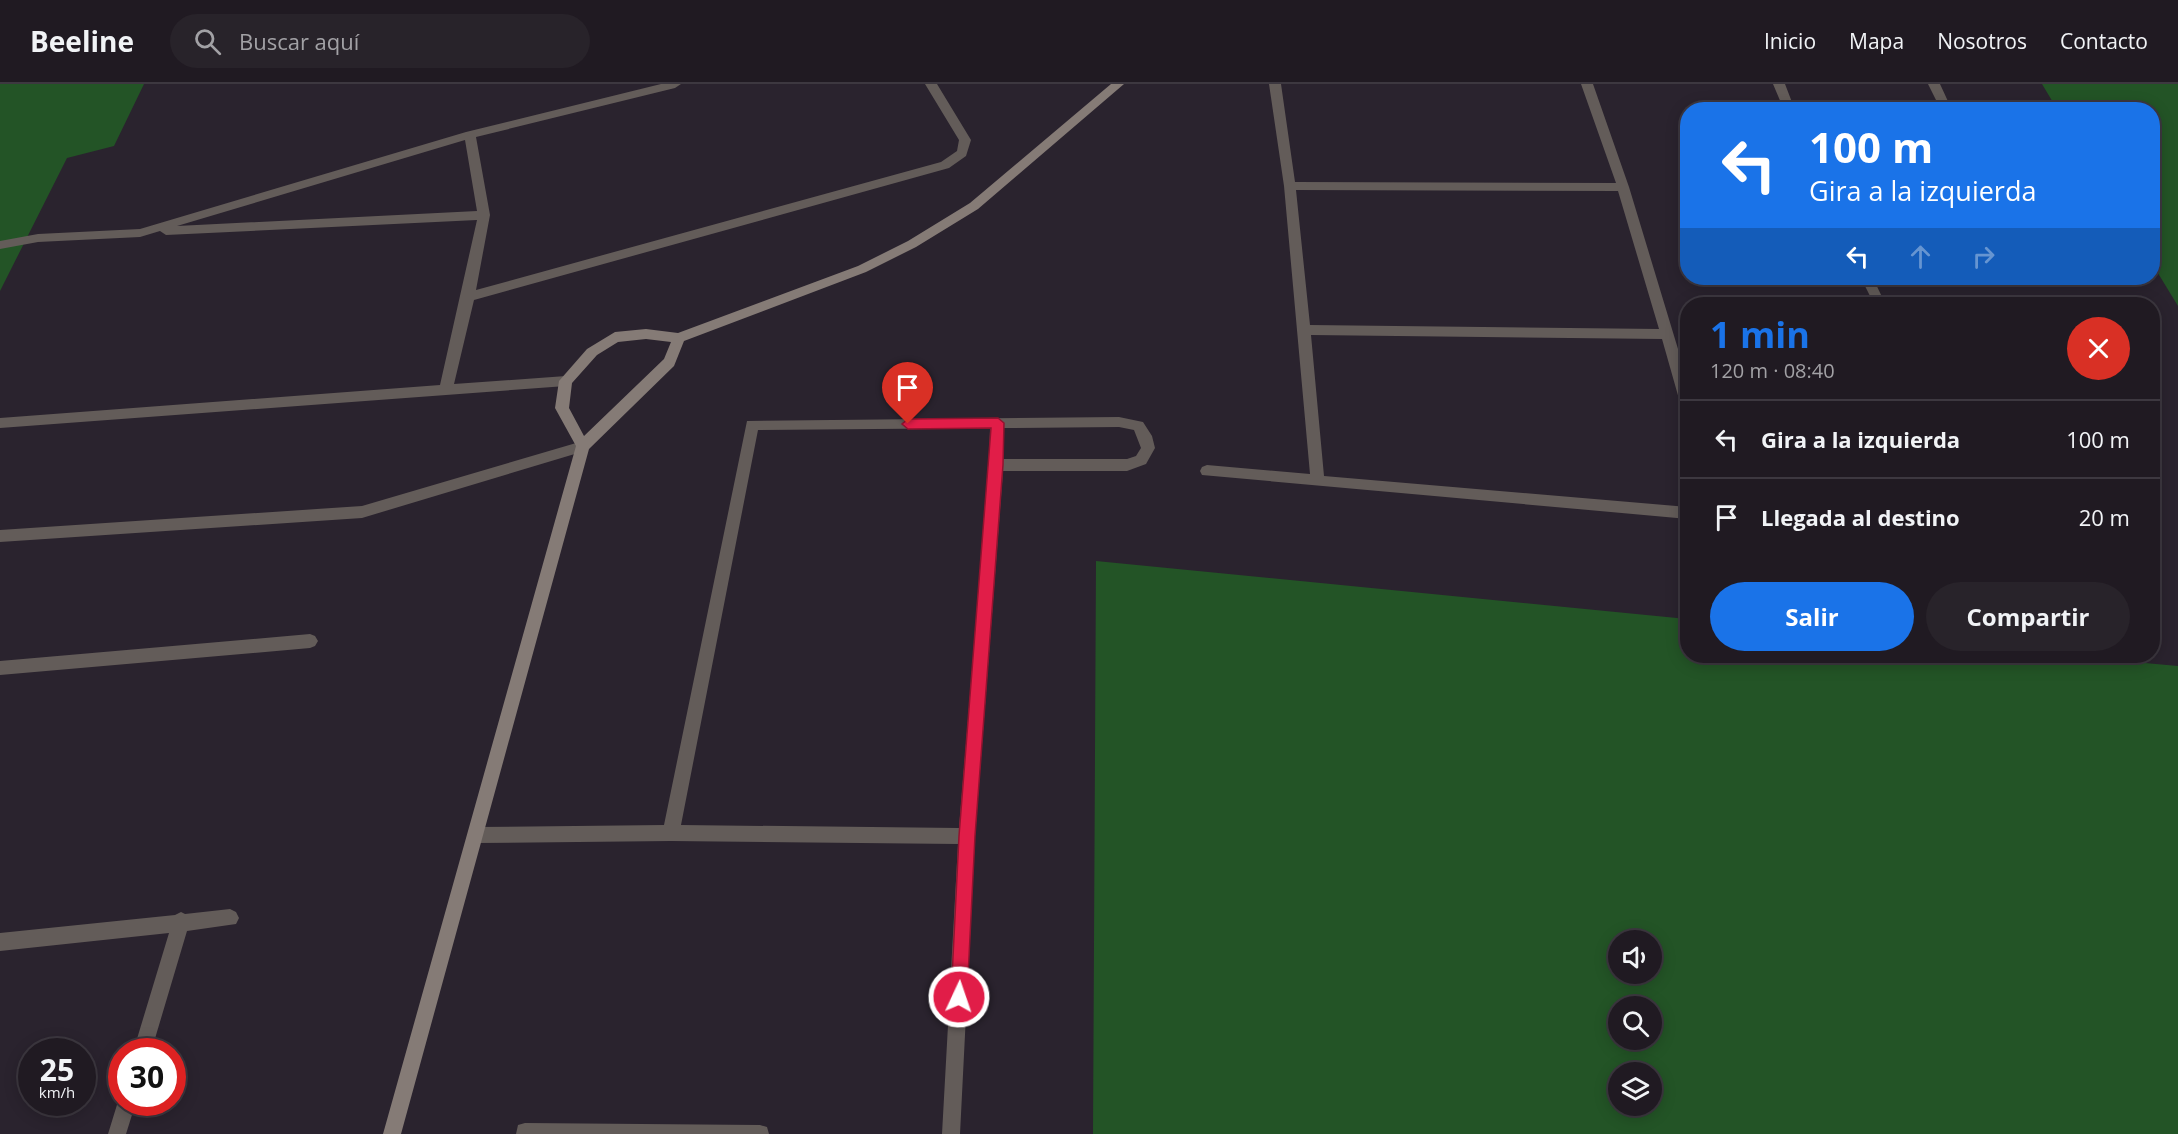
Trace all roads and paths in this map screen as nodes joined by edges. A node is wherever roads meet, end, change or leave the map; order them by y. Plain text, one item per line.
1 (675, 84) edge
2 (931, 84) edge
3 (1118, 84) edge
4 (1275, 84) edge
5 (1587, 84) edge
6 (1779, 84) edge
7 (1934, 84) edge
8 (1787, 102) edge
9 (1943, 102) edge
10 (470, 135) junction
11 (1290, 186) junction
12 (1623, 187) junction
13 (484, 215) junction
14 (140, 232) junction
15 (0, 245) edge
16 (468, 297) junction
17 (1304, 330) junction
18 (1667, 334) junction
19 (680, 338) junction
20 (1680, 379) edge
21 (566, 381) junction
22 (446, 390) junction
23 (0, 423) edge
24 (998, 423) junction
25 (583, 446) junction
26 (996, 465) junction
27 (1207, 471) dead end
28 (1318, 481) junction
29 (1680, 512) edge
30 (0, 536) edge
31 (310, 641) dead end
32 (0, 668) edge
33 (671, 833) junction
34 (477, 835) junction
35 (967, 836) junction
36 (230, 918) dead end
37 (181, 921) junction
38 (0, 942) edge
39 (146, 1038) edge
40 (123, 1116) edge
41 (525, 1132) dead end
42 (117, 1134) edge
43 (392, 1134) edge
44 (760, 1134) edge
45 (951, 1134) edge

1 - 10 street
2 - 16 street
3 - 19 street
4 - 11 street
5 - 12 street
6 - 8 street
7 - 9 street
10 - 13 street
10 - 14 street
11 - 12 street
11 - 17 street
12 - 18 street
13 - 14 street
13 - 16 street
14 - 15 street
16 - 22 street
17 - 18 street
17 - 28 street
18 - 20 street
19 - 21 street
19 - 25 street
21 - 22 street
21 - 25 street
22 - 23 street
24 - 26 street
24 - 26 street
24 - 33 street
25 - 30 street
25 - 34 street
26 - 35 street
27 - 28 street
28 - 29 street
31 - 32 street
33 - 34 street
33 - 35 street
34 - 43 street
35 - 45 street
36 - 37 street
37 - 38 street
37 - 39 street
40 - 42 street
41 - 44 street

